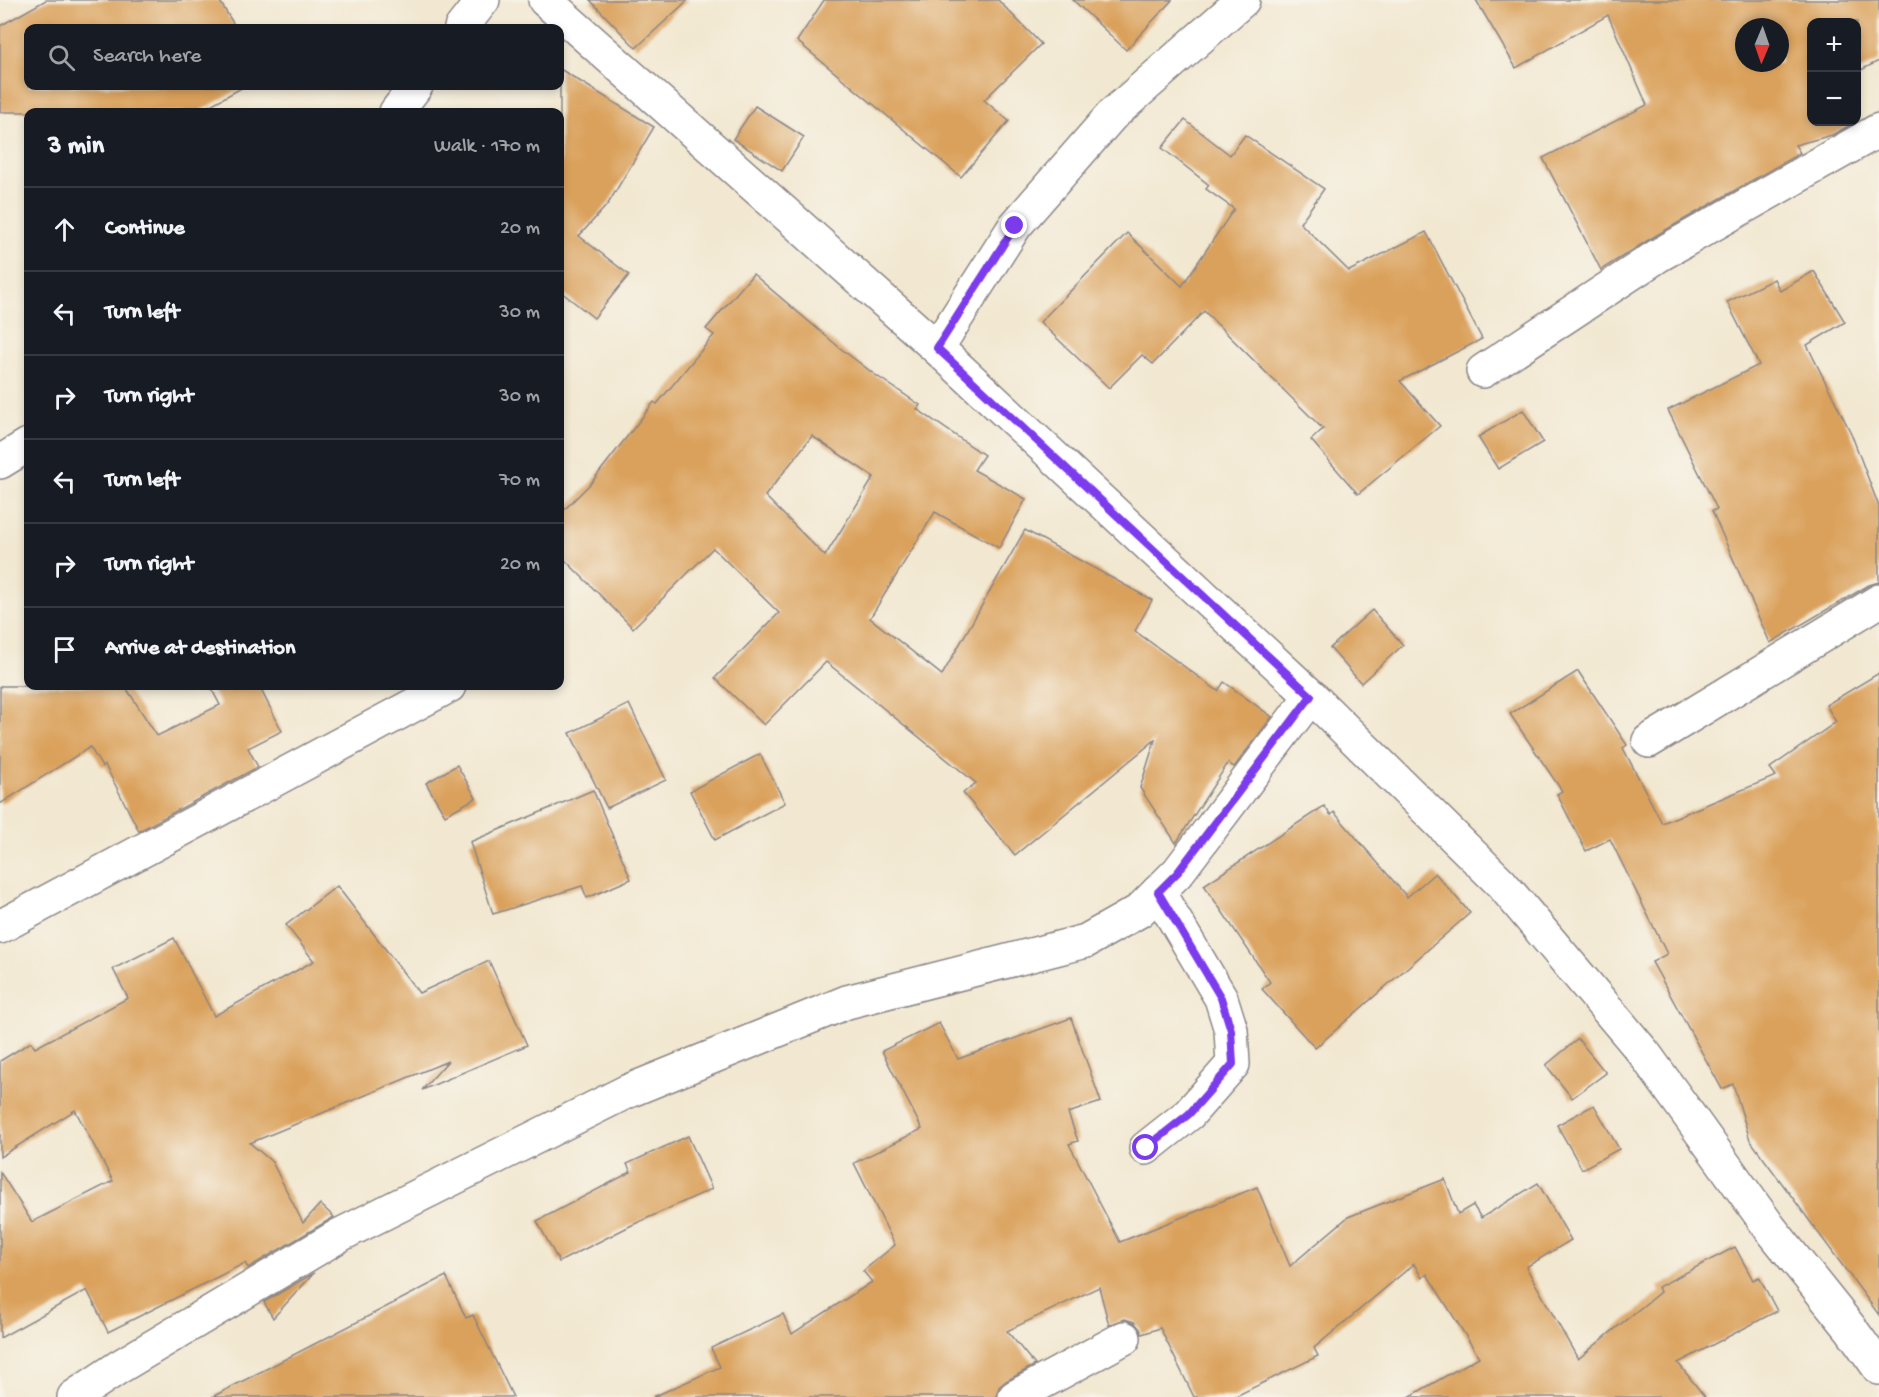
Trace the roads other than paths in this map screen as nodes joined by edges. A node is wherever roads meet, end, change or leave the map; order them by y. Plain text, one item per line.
1 (483, 0) edge
2 (545, 0) edge
3 (1243, 0) edge
4 (463, 24) edge
5 (413, 90) edge
6 (399, 108) edge
7 (1879, 130) edge
8 (937, 348) junction
9 (1483, 371) dead end
10 (24, 447) edge
11 (0, 462) edge
12 (1879, 601) edge
13 (442, 690) edge
14 (1311, 696) junction
15 (1649, 741) dead end
16 (1158, 892) junction
17 (0, 927) edge
18 (1146, 1148) dead end
19 (1124, 1338) dead end
20 (1879, 1368) edge
21 (74, 1397) edge
22 (1015, 1397) edge

1 - 4 street
2 - 8 street
3 - 8 street
5 - 6 street
7 - 9 street
8 - 14 street
10 - 11 street
12 - 15 street
13 - 17 street
14 - 16 street
14 - 20 street
16 - 18 street
16 - 21 street
19 - 22 street

